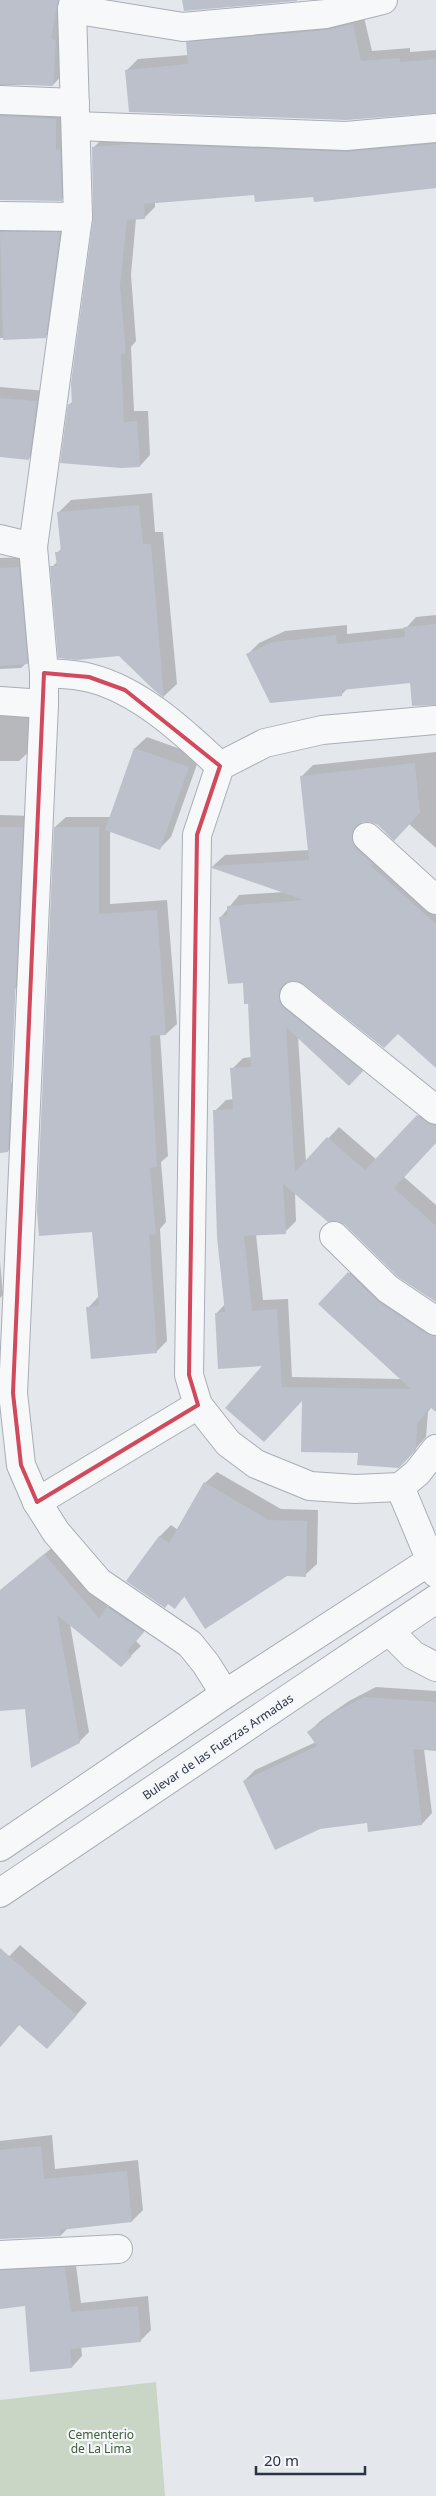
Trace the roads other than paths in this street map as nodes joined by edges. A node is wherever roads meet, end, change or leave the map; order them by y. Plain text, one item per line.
1 (383, 0) edge
2 (73, 4) edge
3 (0, 100) edge
4 (75, 115) junction
5 (436, 128) edge
6 (0, 216) edge
7 (78, 217) junction
8 (0, 539) edge
9 (33, 547) junction
10 (44, 673) junction
11 (0, 701) edge
12 (44, 704) junction
13 (436, 720) edge
14 (220, 766) junction
15 (367, 837) dead end
16 (436, 900) edge
17 (294, 996) dead end
18 (436, 1110) edge
19 (334, 1236) dead end
20 (436, 1321) edge
21 (198, 1405) junction
22 (436, 1449) edge
23 (10, 1463) edge
24 (400, 1487) junction
25 (37, 1502) junction
26 (434, 1563) edge
27 (436, 1599) edge
28 (390, 1632) junction
29 (436, 1667) edge
30 (225, 1694) junction
31 (0, 1847) edge
32 (5, 1894) edge
33 (118, 2249) dead end
34 (0, 2255) edge

1 - 2 street
2 - 4 street
3 - 4 street
4 - 5 street
4 - 7 street
6 - 7 street
7 - 9 street
8 - 9 street
9 - 10 street
10 - 12 street
10 - 14 street
11 - 12 street
12 - 23 street
13 - 14 street
14 - 21 street
15 - 16 street
17 - 18 street
19 - 20 street
21 - 24 street
21 - 25 street
22 - 24 street
23 - 25 street
24 - 26 street
25 - 30 street
26 - 30 street
27 - 28 street, Bulevar de las Fuerzas Armadas
28 - 29 street
28 - 32 street, Bulevar de las Fuerzas Armadas
30 - 31 street
33 - 34 street

